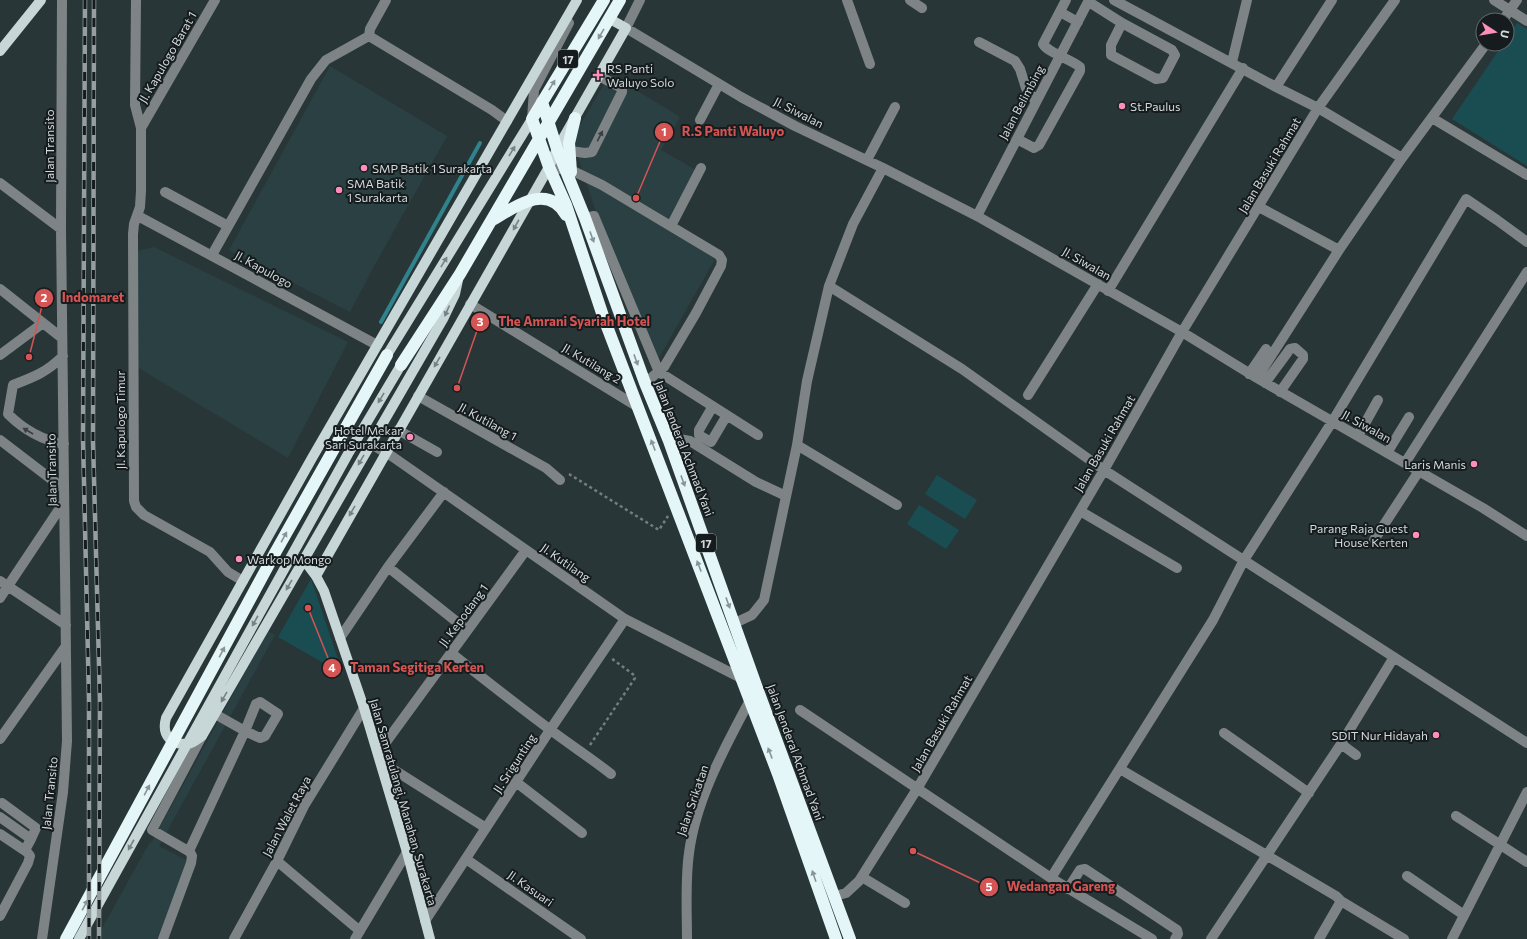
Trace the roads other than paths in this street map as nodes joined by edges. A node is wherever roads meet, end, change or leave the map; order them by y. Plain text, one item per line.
1 (41, 0) edge
2 (62, 0) edge
3 (136, 0) edge
4 (215, 0) edge
5 (386, 0) edge
6 (577, 0) edge
7 (582, 0) edge
8 (604, 0) edge
9 (620, 0) edge
10 (640, 0) edge
11 (847, 0) edge
12 (910, 0) edge
13 (1066, 0) edge
14 (1114, 0) edge
15 (1247, 0) edge
16 (1332, 0) edge
17 (1396, 0) edge
18 (1494, 0) edge
19 (1517, 0) edge
20 (1089, 1) edge
21 (922, 8) dead end
22 (1510, 11) junction
23 (1060, 12) junction
24 (610, 19) junction
25 (1527, 21) edge
26 (1078, 22) junction
27 (1122, 23) junction
28 (626, 28) junction
29 (369, 36) junction
30 (979, 42) dead end
31 (0, 51) edge
32 (1480, 52) edge
33 (1061, 55) junction
34 (1232, 62) junction
35 (870, 64) dead end
36 (1243, 68) junction
37 (599, 76) junction
38 (719, 84) junction
39 (1276, 87) junction
40 (542, 102) junction
41 (1036, 102) junction
42 (895, 107) dead end
43 (1318, 108) junction
44 (575, 118) joint
45 (1432, 118) junction
46 (532, 119) junction
47 (700, 120) dead end
48 (507, 121) junction
49 (550, 122) junction
50 (141, 128) junction
51 (1017, 139) junction
52 (539, 140) junction
53 (563, 150) junction
54 (1402, 158) junction
55 (867, 160) junction
56 (549, 166) junction
57 (701, 168) dead end
58 (883, 168) junction
59 (568, 170) junction
60 (1527, 175) edge
61 (0, 184) edge
62 (165, 192) dead end
63 (530, 200) junction
64 (1259, 207) junction
65 (138, 216) junction
66 (977, 216) junction
67 (491, 221) junction
68 (228, 226) junction
69 (671, 226) junction
70 (61, 229) junction
71 (574, 230) junction
72 (1527, 242) edge
73 (1339, 250) junction
74 (212, 255) junction
75 (609, 267) junction
76 (1527, 272) edge
77 (460, 274) junction
78 (1098, 284) junction
79 (829, 286) junction
80 (624, 288) junction
81 (0, 289) edge
82 (1108, 291) junction
83 (612, 294) junction
84 (470, 304) junction
85 (618, 311) junction
86 (603, 316) junction
87 (638, 321) junction
88 (42, 323) junction
89 (625, 328) junction
90 (1182, 332) junction
91 (62, 338) junction
92 (377, 346) junction
93 (1266, 348) dead end
94 (0, 355) edge
95 (388, 355) joint
96 (63, 356) junction
97 (401, 365) joint
98 (659, 372) junction
99 (1257, 378) junction
100 (645, 384) junction
101 (1280, 392) junction
102 (1028, 395) dead end
103 (418, 396) junction
104 (1378, 400) dead end
105 (713, 406) junction
106 (638, 407) junction
107 (727, 415) junction
108 (1409, 417) dead end
109 (1332, 422) junction
110 (398, 430) junction
111 (758, 434) dead end
112 (1358, 436) junction
113 (0, 440) edge
114 (669, 442) junction
115 (64, 444) junction
116 (371, 444) junction
117 (797, 446) junction
118 (386, 452) junction
119 (437, 452) dead end
120 (1387, 453) junction
121 (1405, 463) junction
122 (1104, 470) junction
123 (1419, 471) junction
124 (564, 476) road end
125 (64, 489) junction
126 (444, 492) junction
127 (786, 496) junction
128 (64, 502) junction
129 (897, 505) dead end
130 (1080, 510) junction
131 (1527, 536) edge
132 (1374, 540) dead end
133 (526, 550) junction
134 (304, 560) junction
135 (1244, 560) junction
136 (388, 567) junction
137 (1177, 568) dead end
138 (318, 579) junction
139 (243, 581) junction
140 (4, 584) edge
141 (0, 598) edge
142 (625, 619) junction
143 (744, 619) junction
144 (66, 625) junction
145 (467, 630) junction
146 (340, 638) junction
147 (66, 646) junction
148 (451, 653) junction
149 (1394, 657) junction
150 (741, 678) junction
151 (750, 700) junction
152 (364, 708) junction
153 (800, 710) dead end
154 (215, 714) junction
155 (550, 730) junction
156 (1224, 733) dead end
157 (202, 736) junction
158 (0, 739) edge
159 (1527, 743) edge
160 (1341, 744) junction
161 (1356, 755) dead end
162 (379, 757) junction
163 (1120, 769) junction
164 (611, 774) dead end
165 (516, 782) junction
166 (917, 789) junction
167 (1309, 792) junction
168 (1527, 792) edge
169 (2, 803) dead end
170 (1456, 816) dead end
171 (0, 817) edge
172 (486, 828) junction
173 (582, 833) dead end
174 (0, 834) edge
175 (31, 839) junction
176 (1500, 845) junction
177 (25, 850) junction
178 (189, 851) junction
179 (407, 852) junction
180 (1266, 856) junction
181 (466, 859) junction
182 (277, 861) junction
183 (1527, 862) edge
184 (1407, 876) dead end
185 (1051, 878) junction
186 (858, 882) junction
187 (1068, 889) junction
188 (834, 896) junction
189 (822, 901) junction
190 (1341, 901) junction
191 (905, 903) dead end
192 (1464, 915) junction
193 (0, 916) edge
194 (425, 921) junction
195 (358, 935) edge
196 (427, 937) edge
197 (42, 939) edge
198 (66, 939) edge
199 (79, 939) edge
200 (163, 939) edge
201 (234, 939) edge
202 (581, 939) edge
203 (687, 939) edge
204 (836, 939) edge
205 (850, 939) edge
206 (1152, 939) edge
207 (1175, 939) edge
208 (1211, 939) edge
209 (1319, 939) edge
210 (1404, 939) edge
211 (1452, 939) edge

1 - 31 main road
2 - 70 street, Jalan Transito
3 - 50 street, Jl. Kapulogo Timur
4 - 50 street, Jl. Kapulogo Barat 1
5 - 29 street
6 - 48 main road
7 - 46 street
40 -> 8 highway, 17
9 - 24 highway, 17
10 - 28 street
11 - 35 street
12 - 21 street
13 - 23 street
14 - 34 street
15 - 34 street
16 - 39 street
17 - 43 street, Jalan Basuki Rahmat
18 - 22 street
19 - 22 street
20 - 26 street, Jalan Belimbing
20 - 27 street
22 - 25 street
23 - 26 street
23 - 33 street
24 - 28 main road
24 -> 49 highway, 17
26 - 33 street, Jalan Belimbing
27 - 27 street
28 - 37 main road
28 - 38 street, Jl. Siwalan
29 - 48 street
29 - 68 street
30 - 41 street
32 - 45 street
33 - 41 street, Jalan Belimbing
33 - 51 street
34 - 36 street
36 - 39 street
36 - 82 street
37 - 44 main road
53 -> 37 street
38 - 47 street
38 - 55 street, Jl. Siwalan
39 - 43 street
40 - 46 highway, 17
40 - 49 highway, Jalan Jenderal Achmad Yani / 17
41 - 51 street, Jalan Belimbing
42 - 55 street
43 - 54 street
43 - 64 street, Jalan Basuki Rahmat
44 - 53 highway
45 - 54 street
45 - 60 street
46 - 52 highway, 17
95 -> 46 main road
48 - 92 main road
49 - 52 highway
49 - 53 highway, Jalan Jenderal Achmad Yani / 17
50 - 65 street, Jl. Kapulogo Timur
51 - 66 street, Jalan Belimbing
52 - 56 highway, 17
52 - 67 highway
53 - 56 main road
53 - 59 highway, Jalan Jenderal Achmad Yani / 17
54 - 73 street
55 - 58 street, Jl. Siwalan
56 - 59 street
56 - 63 main road
56 - 71 highway, Jalan Jenderal Achmad Yani / 17
57 - 69 street
58 - 66 street, Jl. Siwalan
58 - 79 street
59 - 69 street
59 -> 75 highway, Jalan Jenderal Achmad Yani / 17
61 - 70 street
62 - 68 street
63 - 67 highway
63 - 71 highway
63 -> 84 main road
64 - 73 street
64 - 90 street, Jalan Basuki Rahmat
65 - 74 street, Jl. Kapulogo
65 - 139 street, Jl. Kapulogo Timur
66 - 78 street, Jl. Siwalan
67 - 77 highway
68 - 74 street
69 - 98 street
70 - 91 street, Jalan Transito
71 - 86 highway, Jalan Jenderal Achmad Yani / 17
72 - 109 street
73 - 99 street
74 - 92 street, Jl. Kapulogo
75 - 80 street
75 - 83 highway, Jalan Jenderal Achmad Yani / 17
76 - 121 street
77 - 97 highway
77 -> 116 main road
78 - 82 street, Jl. Siwalan
78 - 102 street
79 - 117 street
79 - 122 street
80 - 83 street
80 - 87 street
81 - 88 street
82 - 90 street, Jl. Siwalan
83 - 85 highway, Jalan Jenderal Achmad Yani / 17
84 -> 103 main road
84 - 106 street, Jl. Kutilang 2
85 - 86 highway
85 - 89 highway, Jalan Jenderal Achmad Yani / 17
86 - 106 highway, Jalan Jenderal Achmad Yani / 17
87 - 89 street
87 - 98 street
88 - 91 street
88 - 94 street
89 -> 100 highway, Jalan Jenderal Achmad Yani / 17
90 - 99 street, Jl. Siwalan
90 - 122 street, Jalan Basuki Rahmat
91 - 96 street, Jalan Transito
92 - 139 main road
93 - 99 street
198 -> 95 highway
96 - 115 street, Jalan Transito
115 -> 96 street
97 -> 199 main road
98 - 100 street
98 - 105 street
99 - 101 street, Jl. Siwalan
99 - 101 street
100 - 114 highway, Jalan Jenderal Achmad Yani / 17
101 - 109 street, Jl. Siwalan
103 - 110 main road
103 - 124 street, Jl. Kutilang 1
104 - 112 street
105 - 107 street
105 - 107 street
150 -> 106 highway, Jalan Jenderal Achmad Yani / 17
107 - 111 street
108 - 120 street
109 - 112 street, Jl. Siwalan
109 - 135 street
110 - 118 main road
110 - 119 street
112 - 120 street, Jl. Siwalan
113 - 125 street
114 - 127 street
114 -> 143 highway, Jalan Jenderal Achmad Yani / 17
115 - 125 street, Jalan Transito
116 - 118 street, Jl. Kutilang
116 -> 134 main road
117 - 127 street
117 - 129 street
118 - 126 street, Jl. Kutilang
118 -> 138 main road
120 - 121 street, Jl. Siwalan
121 - 123 street, Jl. Siwalan
122 - 130 street, Jalan Basuki Rahmat
122 - 135 street
123 - 131 street, Jl. Siwalan
123 - 132 street
125 - 128 street, Jalan Transito
126 - 133 street, Jl. Kutilang
126 - 136 street
127 - 143 street
128 - 140 street
128 - 144 street, Jalan Transito
130 - 137 street
130 - 166 street, Jalan Basuki Rahmat
133 - 142 street, Jl. Kutilang
133 - 145 street, Jl. Kepodang 1
134 - 138 main road, Jalan Samratulangi, Manahan, Surakarta
134 -> 154 main road
135 - 149 street
135 - 163 street
136 - 145 street
136 - 146 street
138 - 146 main road, Jalan Samratulangi, Manahan, Surakarta
139 - 157 main road
140 - 141 street
140 - 144 street
142 - 150 street, Jl. Kutilang
142 - 155 street, Jl. Srigunting
143 - 188 highway, Jalan Jenderal Achmad Yani / 17
144 - 147 street, Jalan Transito
145 - 148 street, Jl. Kepodang 1
146 - 152 main road, Jalan Samratulangi, Manahan, Surakarta
147 - 158 street
147 - 197 street, Jalan Transito
148 - 155 street
148 - 162 street, Jl. Kepodang 1
149 - 159 street
149 - 160 street
150 - 151 highway, Jalan Jenderal Achmad Yani / 17
189 -> 151 highway, Jalan Jenderal Achmad Yani / 17
151 - 203 street, Jalan Srikatan
152 - 162 main road, Jalan Samratulangi, Manahan, Surakarta
152 - 182 street, Jalan Walet Raya
153 - 166 street
154 - 157 main road
154 - 178 street
155 - 164 street
155 - 165 street, Jl. Srigunting
156 - 167 street
157 - 178 street
160 - 161 street
160 - 167 street
162 - 172 street
162 - 179 main road, Jalan Samratulangi, Manahan, Surakarta
163 - 180 street
163 - 185 street
165 - 172 street, Jl. Srigunting
165 - 173 street
166 - 185 street
166 - 186 street, Jalan Basuki Rahmat
167 - 180 street
168 - 176 street
169 - 175 street
170 - 176 street
171 - 175 street
172 - 181 street, Jl. Srigunting
174 - 177 street
175 - 177 street
176 - 183 street
176 - 192 street
177 - 193 street
178 - 200 street
179 - 194 main road, Jalan Samratulangi, Manahan, Surakarta
179 - 195 street
180 - 190 street
180 - 208 street
181 - 194 street, Jl. Srigunting
181 - 202 street, Jl. Kasuari
182 - 195 street
182 - 201 street, Jalan Walet Raya
184 - 192 street
185 - 187 street
186 - 188 street
186 - 191 street
187 - 206 street
187 - 207 street
188 - 189 highway
188 - 205 highway, Jalan Jenderal Achmad Yani / 17
189 - 204 highway, Jalan Jenderal Achmad Yani / 17
190 - 209 street
190 - 210 street
192 - 211 street
194 - 196 main road, Jalan Samratulangi, Manahan, Surakarta

